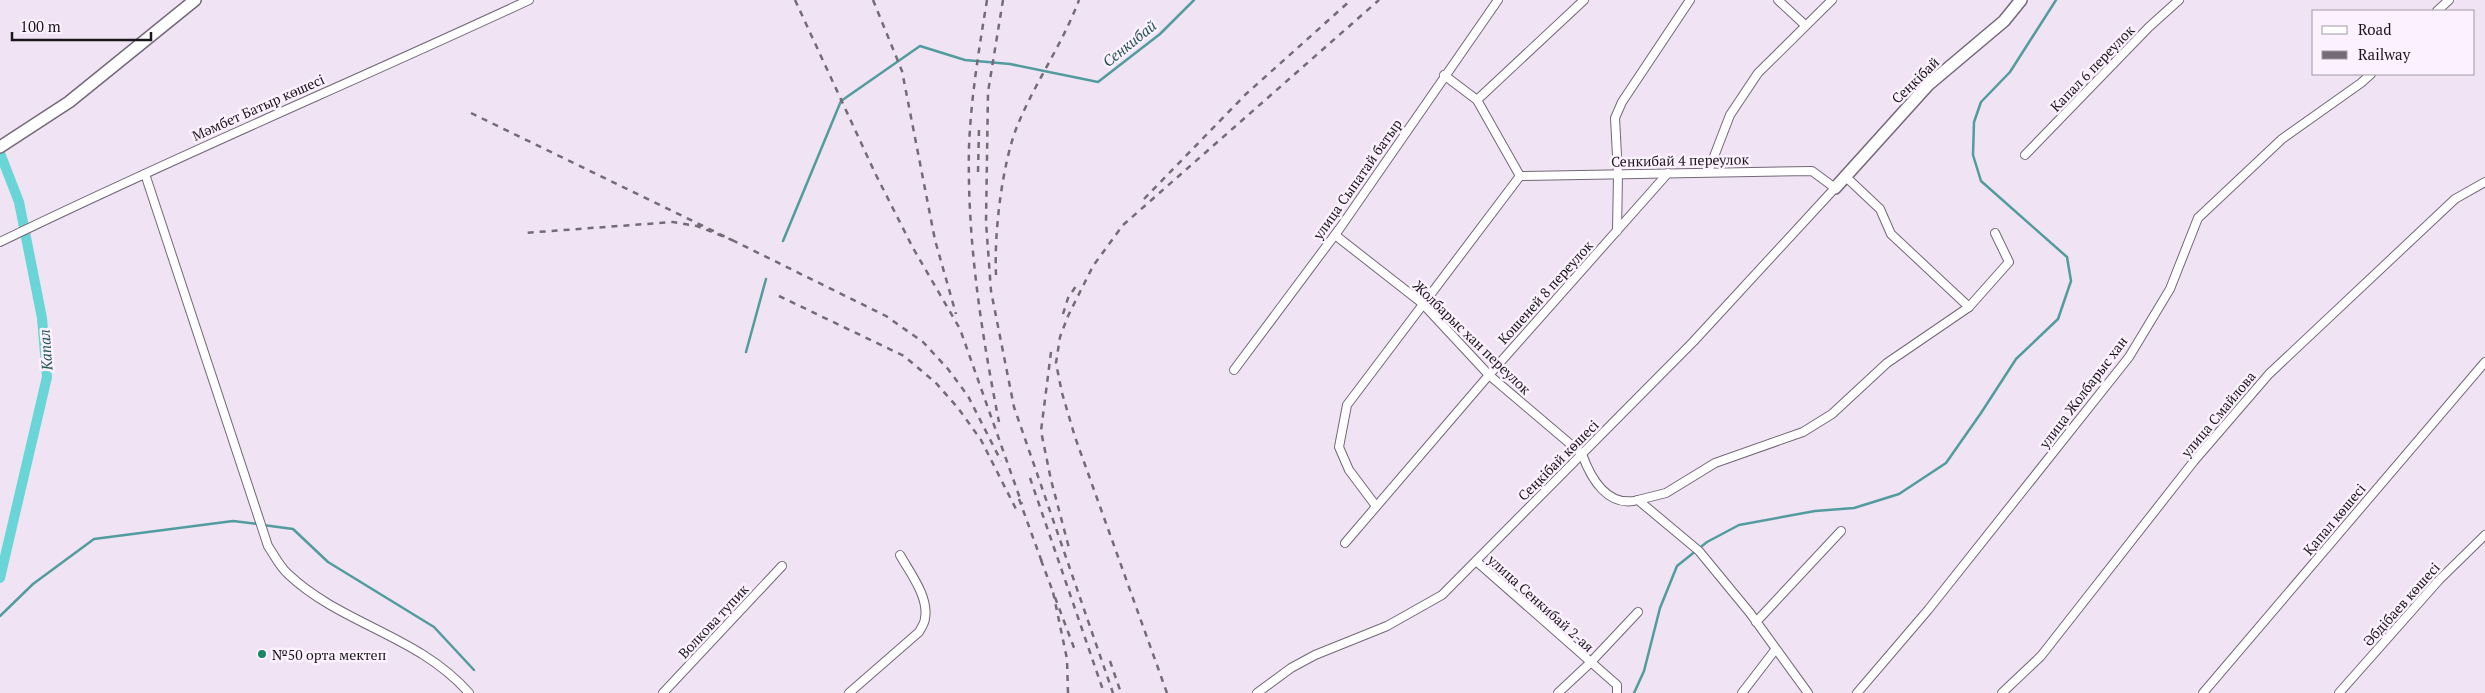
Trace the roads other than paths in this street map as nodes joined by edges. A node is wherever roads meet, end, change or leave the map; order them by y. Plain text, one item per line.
1 (196, 0) edge
2 (529, 0) edge
3 (1498, 0) edge
4 (1584, 0) edge
5 (1690, 0) edge
6 (1778, 0) edge
7 (1832, 0) edge
8 (2022, 0) edge
9 (2179, 0) edge
10 (2449, 0) edge
11 (2438, 10) edge
12 (1805, 25) junction
13 (1444, 74) junction
14 (2370, 75) edge
15 (1477, 100) junction
16 (0, 147) edge
17 (2025, 155) dead end
18 (1708, 172) junction
19 (1668, 173) junction
20 (145, 174) junction
21 (1618, 174) junction
22 (1520, 176) junction
23 (1845, 176) junction
24 (2485, 182) edge
25 (1835, 188) junction
26 (1617, 231) junction
27 (1995, 233) dead end
28 (1335, 235) junction
29 (0, 242) edge
30 (1422, 303) junction
31 (1969, 307) junction
32 (2485, 362) edge
33 (1234, 370) dead end
34 (1489, 375) junction
35 (1582, 454) junction
36 (1638, 500) junction
37 (1376, 506) junction
38 (1842, 531) dead end
39 (2485, 535) edge
40 (1345, 543) dead end
41 (900, 555) dead end
42 (1476, 561) junction
43 (782, 566) dead end
44 (1638, 612) dead end
45 (1756, 622) junction
46 (1775, 650) junction
47 (1590, 663) junction
48 (469, 693) edge
49 (663, 693) edge
50 (849, 693) edge
51 (1257, 693) edge
52 (1558, 693) edge
53 (1617, 693) edge
54 (1742, 693) edge
55 (1808, 693) edge
56 (1857, 693) edge
57 (2002, 693) edge
58 (2203, 693) edge
59 (2338, 693) edge

1 - 16 street
2 - 20 street, Мәмбет Батыр көшесі
3 - 13 street, улица Сыпатай батыр
4 - 15 street
5 - 21 street
6 - 12 street
7 - 12 street
8 - 23 street, Сеңкібай
9 - 17 street, Капал 6 переулок
10 - 11 street
12 - 18 street
13 - 15 street
13 - 28 street, улица Сыпатай батыр
14 - 56 street, улица Жолбарыс хан
15 - 22 street
18 - 19 street, Сенкибай 4 переулок
18 - 25 street, Сенкибай 4 переулок
19 - 21 street, Сенкибай 4 переулок
19 - 26 street, Кошеней 8 переулок
20 - 29 street, Мәмбет Батыр көшесі
20 - 48 street
21 - 22 street, Сенкибай 4 переулок
21 - 26 street
22 - 30 street
23 - 25 street, Сеңкібай
23 - 31 street
24 - 57 street, улица Смайлова
25 - 35 street, Сеңкібай көшесі
26 - 34 street, Кошеней 8 переулок
27 - 31 street
28 - 30 street, Жолбарыс хан переулок
28 - 33 street, улица Сыпатай батыр
30 - 34 street, Жолбарыс хан переулок
30 - 37 street
31 - 36 street
32 - 58 street, Қапал көшесі
34 - 35 street, Жолбарыс хан переулок
34 - 37 street, Кошеней 8 переулок
35 - 36 street, Жолбарыс хан переулок
35 - 42 street, Сеңкібай көшесі
36 - 45 street
37 - 40 street, Кошеней 8 переулок
38 - 45 street
39 - 59 street, Әбдібаев көшесі
41 - 50 street
42 - 47 street, улица Сенкибай 2-ая
42 - 51 street, Сеңкібай көшесі
43 - 49 street, Волкова тупик
44 - 47 street, улица Сенкибай 2-ая
45 - 46 street
46 - 54 street
46 - 55 street
47 - 52 street, улица Сенкибай 2-ая
47 - 53 street, улица Сенкибай 2-ая

